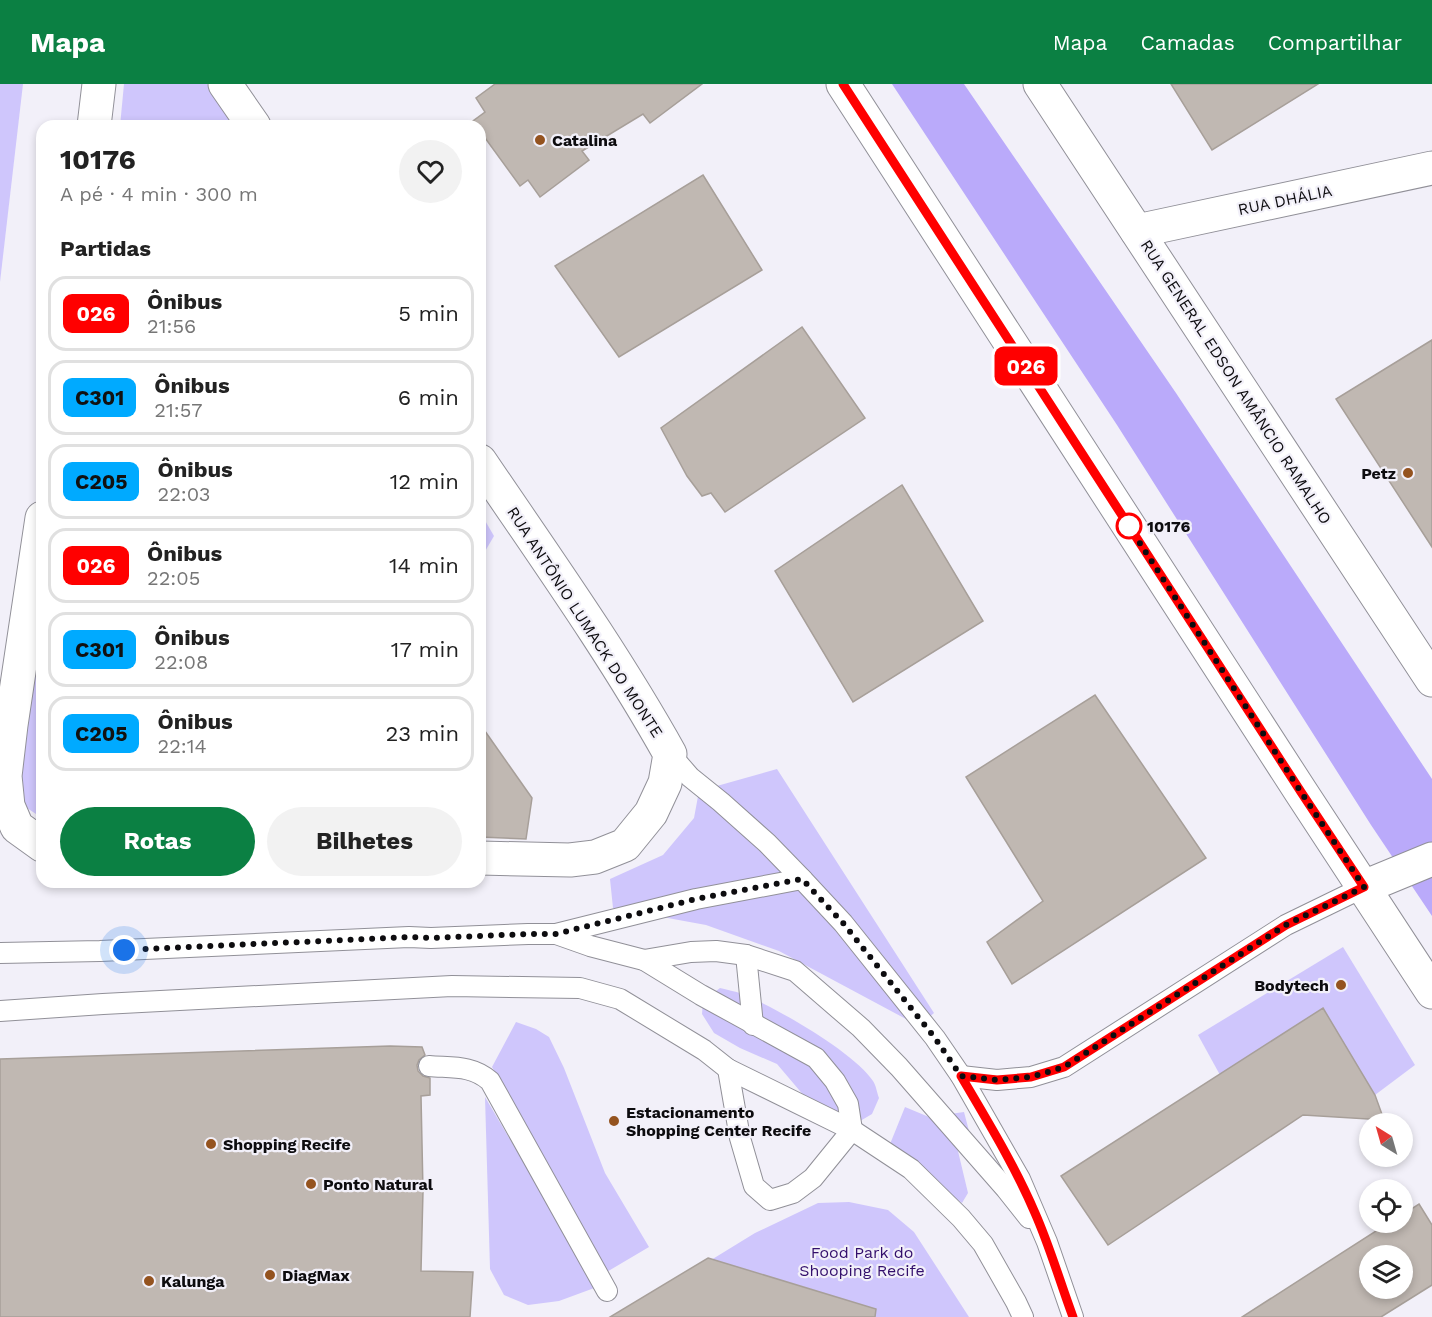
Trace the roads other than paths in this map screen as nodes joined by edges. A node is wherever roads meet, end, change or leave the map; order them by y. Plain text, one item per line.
1 (99, 84) edge
2 (225, 84) edge
3 (843, 84) edge
4 (1040, 84) edge
5 (95, 120) edge
6 (250, 120) edge
7 (1432, 168) edge
8 (1137, 231) junction
9 (486, 470) edge
10 (36, 558) edge
11 (1432, 680) edge
12 (670, 754) junction
13 (36, 841) edge
14 (486, 858) edge
15 (1432, 860) edge
16 (802, 879) junction
17 (1375, 883) junction
18 (556, 934) junction
19 (0, 953) edge
20 (746, 955) junction
21 (644, 960) junction
22 (1432, 992) edge
23 (0, 1011) edge
24 (753, 1025) junction
25 (429, 1066) dead end
26 (728, 1069) junction
27 (961, 1076) junction
28 (852, 1130) junction
29 (1047, 1242) junction
30 (607, 1291) dead end
31 (1023, 1317) edge
32 (1073, 1317) edge

1 - 5 main road
2 - 6 main road
3 - 17 main road
4 - 8 main road, RUA GENERAL EDSON AMÂNCIO RAMALHO
7 - 8 main road, RUA DHÁLIA
8 - 11 main road, RUA GENERAL EDSON AMÂNCIO RAMALHO
9 - 12 main road, RUA ANTÔNIO LUMACK DO MONTE
10 - 13 main road
12 - 14 main road, RUA ANTÔNIO LUMACK DO MONTE
12 - 16 lane
15 - 17 main road
16 - 18 lane
16 - 27 lane
17 - 22 main road
17 - 27 lane
18 - 19 lane
18 - 21 lane
20 - 21 lane
20 - 24 lane
20 - 29 lane
21 - 24 lane
23 - 26 lane
24 - 28 lane
25 - 30 lane
26 - 28 lane
26 - 28 lane
27 - 29 lane
28 - 31 lane
29 - 32 lane

